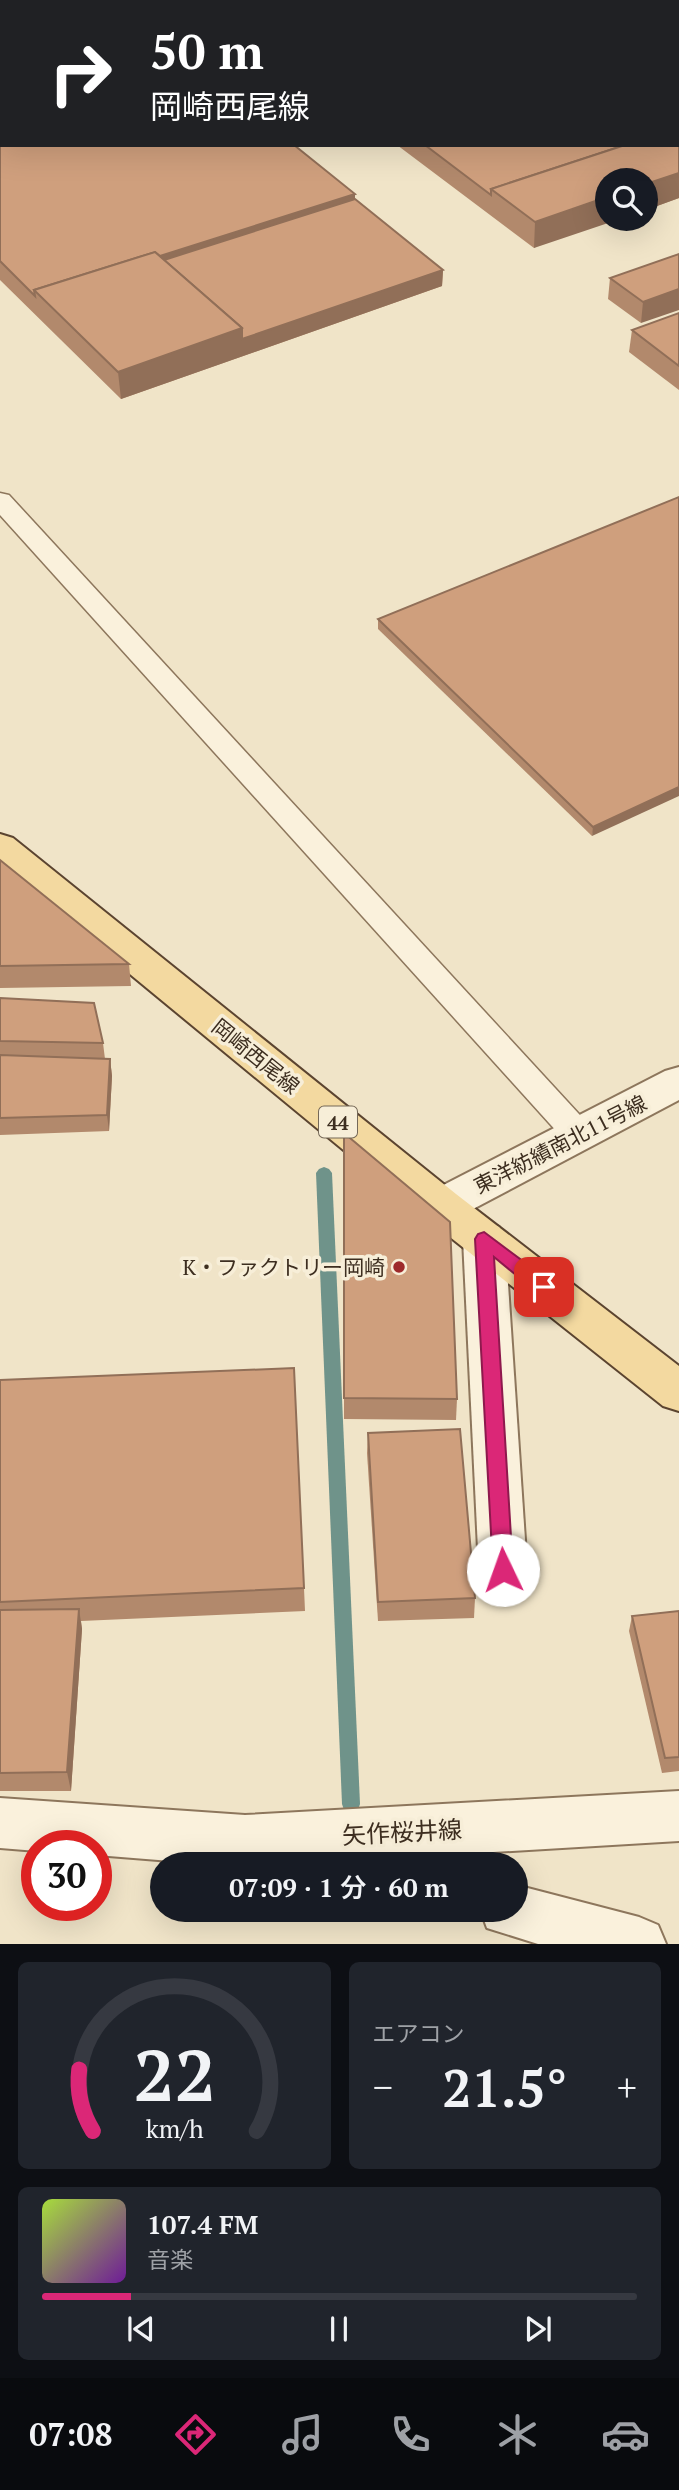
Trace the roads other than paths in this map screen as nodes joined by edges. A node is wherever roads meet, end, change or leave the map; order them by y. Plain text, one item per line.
1 (0, 500) edge
2 (0, 847) edge
3 (679, 1082) edge
4 (579, 1135) junction
5 (441, 1206) junction
6 (484, 1239) junction
7 (668, 1375) edge
8 (503, 1570) dead end
9 (679, 1816) edge
10 (0, 1823) edge
11 (245, 1841) junction
12 (287, 1852) edge
13 (528, 1915) edge
14 (639, 1944) edge

1 - 4 lane
2 - 5 main road, 岡崎西尾線 / 44
3 - 4 street, 東洋紡績南北11号線
4 - 5 street, 東洋紡績南北11号線
5 - 6 main road, 岡崎西尾線 / 44
6 - 7 main road, 岡崎西尾線 / 44
6 - 8 street
9 - 11 street, 矢作桜井線
10 - 11 street, 矢作桜井線
11 - 12 street
13 - 14 street

